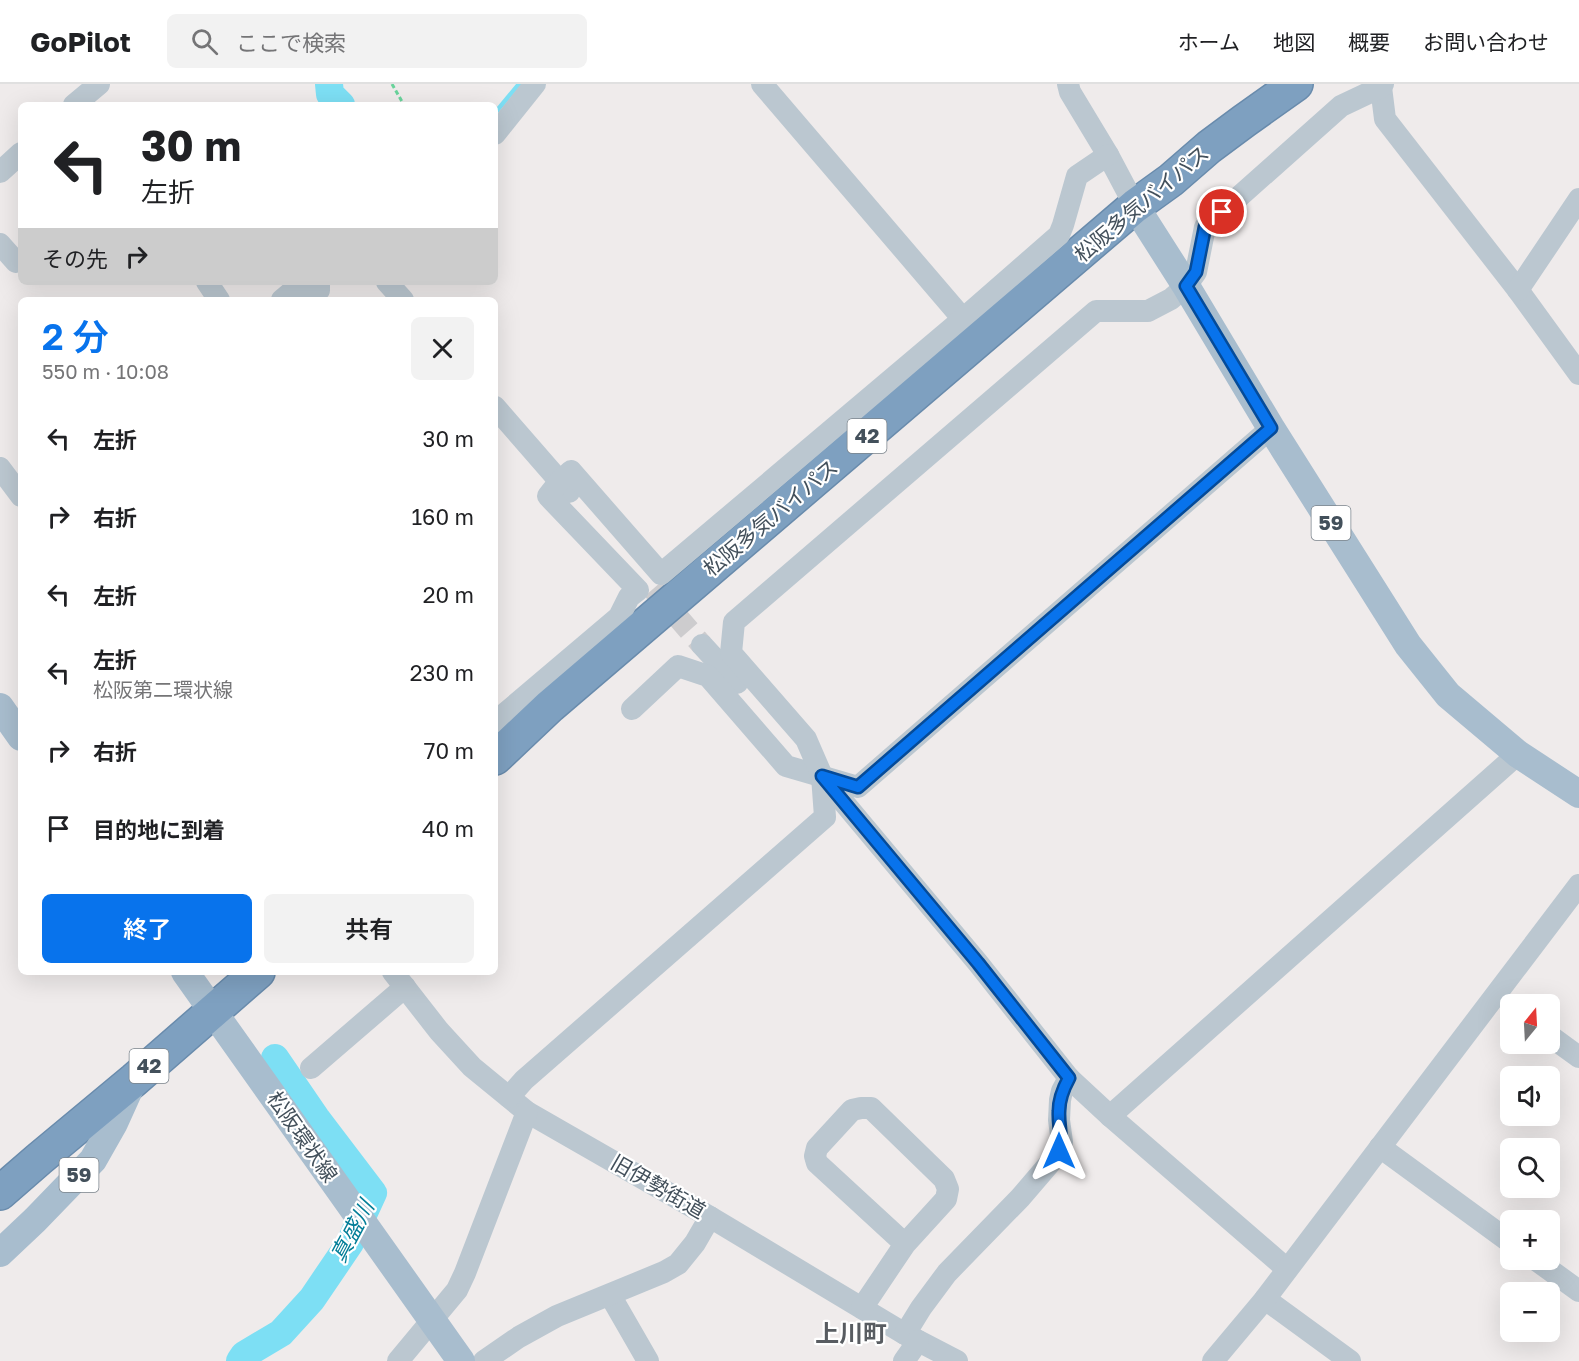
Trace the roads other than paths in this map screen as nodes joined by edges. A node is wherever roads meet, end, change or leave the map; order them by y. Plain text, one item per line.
1 (535, 84) edge
2 (762, 84) edge
3 (1068, 84) edge
4 (1286, 84) edge
5 (1296, 84) edge
6 (1382, 86) edge
7 (1244, 121) junction
8 (498, 130) edge
9 (1108, 155) junction
10 (18, 156) edge
11 (0, 172) edge
12 (1579, 199) edge
13 (1135, 206) junction
14 (0, 244) edge
15 (16, 262) dead end
16 (390, 285) edge
17 (319, 286) edge
18 (1186, 286) junction
19 (1518, 290) junction
20 (289, 295) edge
21 (400, 297) edge
22 (963, 319) junction
23 (1579, 374) edge
24 (498, 411) edge
25 (1271, 428) junction
26 (0, 468) edge
27 (559, 482) junction
28 (18, 492) edge
29 (653, 589) tunnel mouth
30 (702, 645) tunnel mouth
31 (0, 707) edge
32 (632, 710) dead end
33 (498, 719) edge
34 (18, 733) edge
35 (1518, 754) junction
36 (498, 755) edge
37 (822, 776) junction
38 (1579, 794) edge
39 (1579, 885) edge
40 (187, 975) edge
41 (255, 975) edge
42 (399, 980) edge
43 (1507, 994) edge
44 (1500, 1004) edge
45 (213, 1011) junction
46 (1560, 1044) edge
47 (1579, 1058) edge
48 (311, 1068) dead end
49 (1069, 1078) junction
50 (134, 1080) junction
51 (509, 1097) junction
52 (528, 1112) junction
53 (1110, 1116) junction
54 (1380, 1148) junction
55 (0, 1193) edge
56 (710, 1217) junction
57 (1500, 1235) edge
58 (905, 1244) junction
59 (0, 1253) edge
60 (1287, 1269) junction
61 (1550, 1270) edge
62 (1579, 1291) edge
63 (610, 1295) junction
64 (1265, 1299) junction
65 (862, 1308) junction
66 (431, 1319) junction
67 (911, 1338) junction
68 (398, 1361) edge
69 (461, 1361) edge
70 (484, 1361) edge
71 (648, 1361) edge
72 (904, 1361) edge
73 (957, 1361) edge
74 (1213, 1361) edge
75 (1350, 1361) edge

1 - 8 street
2 - 22 street
3 - 9 street
4 - 7 highway, 松阪多気バイパス / 42
5 - 7 highway, 松阪多気バイパス / 42
6 - 18 street
6 - 19 street
7 - 13 highway, 松阪多気バイパス / 42
9 - 13 street
9 - 22 street
10 - 11 street
12 - 19 street
13 - 18 main road, 59
13 - 36 highway, 松阪多気バイパス / 42
14 - 15 street
16 - 21 street
17 - 20 street
18 - 25 main road, 59
18 - 37 street
19 - 23 street
22 - 27 street
24 - 27 street
25 - 35 main road, 59
25 - 37 street
26 - 28 street
27 - 29 street
27 - 33 street
30 - 37 street
31 - 34 main road
32 - 37 street
35 - 38 main road, 59
35 - 53 street
37 - 49 street
37 - 51 street
39 - 43 street
40 - 45 main road, 松阪環状線
41 - 45 highway, 42
42 - 48 street
42 - 51 street, 旧伊勢街道
44 - 54 street
45 - 50 highway, 42
45 - 66 main road, 松阪環状線
46 - 47 street
49 - 53 street
49 - 67 street
50 - 55 highway, 42
50 - 59 main road, 59
51 - 52 street, 旧伊勢街道
52 - 56 street, 旧伊勢街道
52 - 66 street
53 - 60 street
54 - 57 street
54 - 60 street
56 - 63 street
56 - 65 street, 旧伊勢街道
58 - 58 street
58 - 65 street
60 - 64 street
61 - 62 street
63 - 70 street
63 - 71 street
64 - 74 street
64 - 75 street
65 - 67 street, 旧伊勢街道
66 - 68 street
66 - 69 main road, 松阪環状線
67 - 72 street
67 - 73 street, 旧伊勢街道

